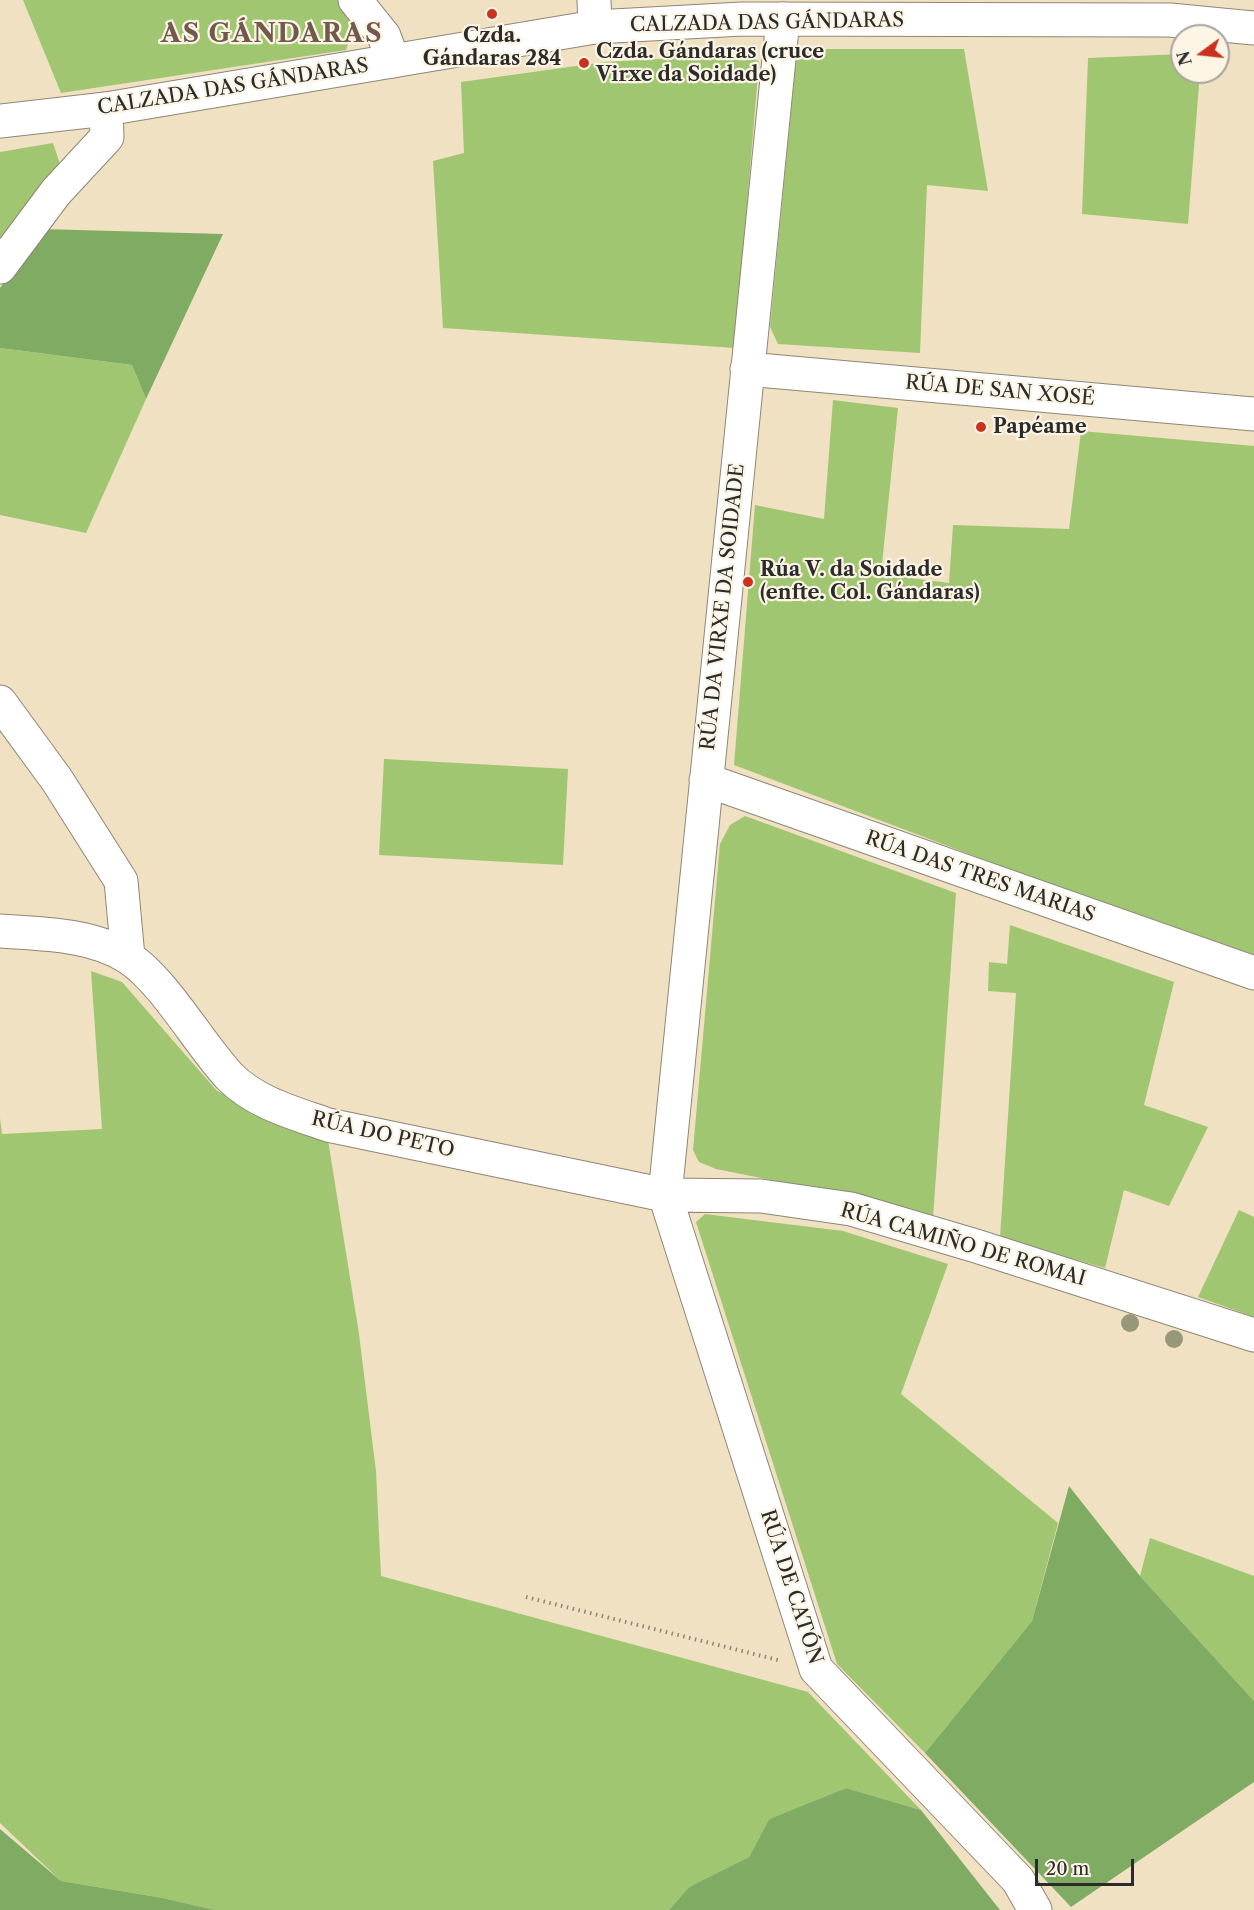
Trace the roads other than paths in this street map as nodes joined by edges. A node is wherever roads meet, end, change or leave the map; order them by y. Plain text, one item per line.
1 (356, 0) edge
2 (594, 14) edge
3 (783, 20) junction
4 (1254, 28) edge
5 (393, 61) junction
6 (106, 109) junction
7 (0, 121) edge
8 (0, 267) edge
9 (747, 369) junction
10 (1254, 414) edge
11 (0, 702) edge
12 (706, 780) junction
13 (0, 931) edge
14 (128, 957) junction
15 (1254, 974) edge
16 (665, 1195) junction
17 (1254, 1335) edge
18 (1035, 1910) edge

1 - 5 street
2 - 3 street, CALZADA DAS GÁNDARAS
2 - 5 street, CALZADA DAS GÁNDARAS
3 - 4 street, CALZADA DAS GÁNDARAS
3 - 9 street, RÚA DA VIRXE DA SOIDADE
5 - 6 street, CALZADA DAS GÁNDARAS
6 - 7 street, CALZADA DAS GÁNDARAS
6 - 8 street
9 - 10 street, RÚA DE SAN XOSÉ
9 - 12 street, RÚA DA VIRXE DA SOIDADE
11 - 14 street
12 - 15 street, RÚA DAS TRES MARIAS
12 - 16 street, RÚA DA VIRXE DA SOIDADE
13 - 14 street, RÚA DO PETO
14 - 16 street, RÚA DO PETO
16 - 17 street, RÚA CAMIÑO DE ROMAI
16 - 18 street, RÚA DE CATÓN

